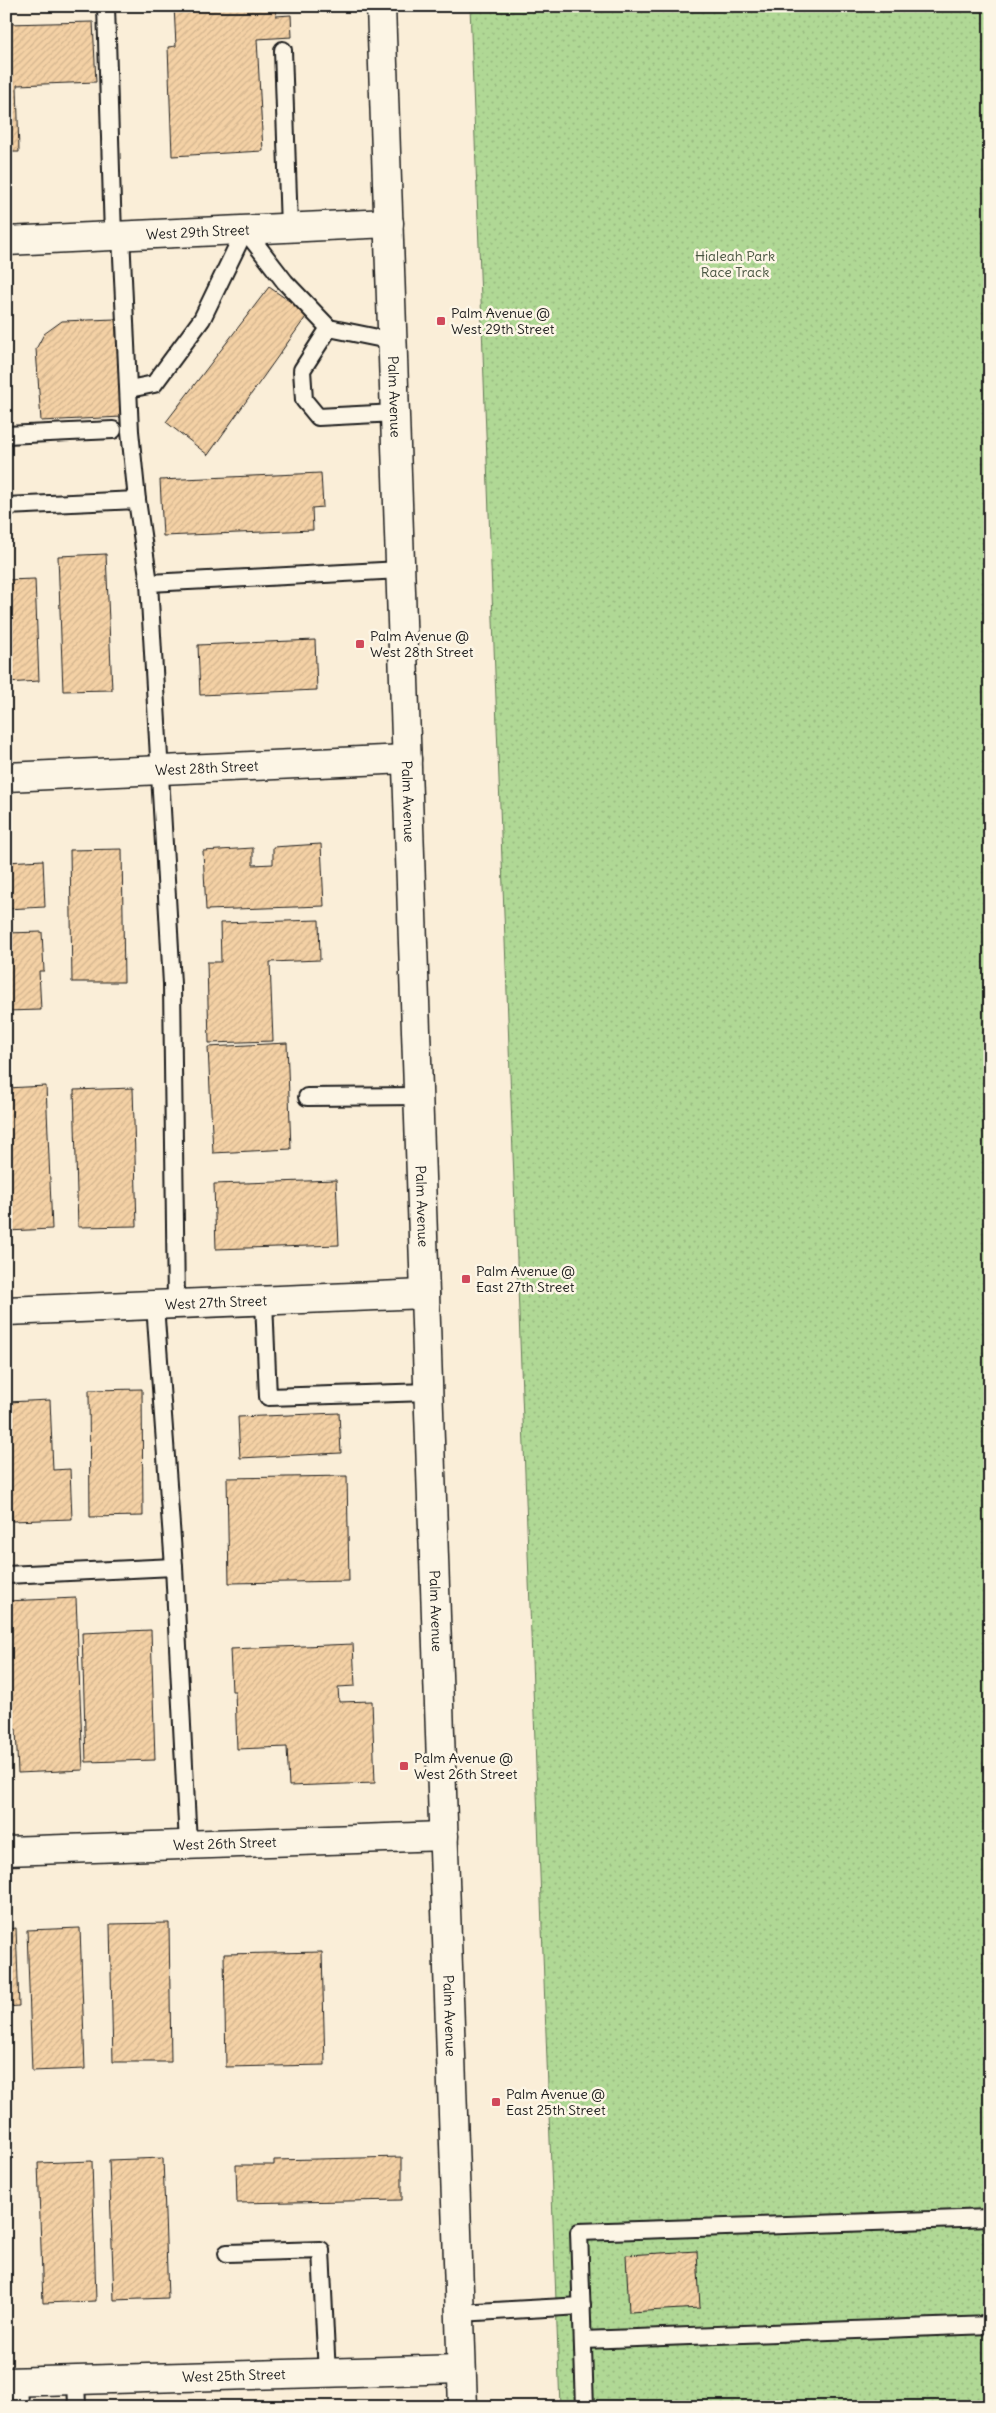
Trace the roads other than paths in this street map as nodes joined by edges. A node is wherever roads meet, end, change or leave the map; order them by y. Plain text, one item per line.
1 (106, 6) edge
2 (382, 6) edge
3 (283, 50) dead end
4 (389, 223) junction
5 (289, 228) junction
6 (245, 230) junction
7 (117, 235) junction
8 (6, 241) edge
9 (329, 328) junction
10 (393, 341) junction
11 (129, 389) junction
12 (396, 413) junction
13 (113, 430) dead end
14 (6, 435) edge
15 (137, 500) junction
16 (6, 506) edge
17 (401, 570) junction
18 (149, 583) junction
19 (407, 759) junction
20 (161, 770) junction
21 (6, 777) edge
22 (419, 1096) junction
23 (307, 1098) dead end
24 (425, 1294) junction
25 (264, 1301) junction
26 (166, 1305) junction
27 (6, 1311) edge
28 (429, 1392) junction
29 (174, 1567) junction
30 (6, 1575) edge
31 (444, 1836) junction
32 (188, 1844) junction
33 (6, 1851) edge
34 (990, 2218) edge
35 (227, 2252) dead end
36 (582, 2306) junction
37 (460, 2313) junction
38 (990, 2325) edge
39 (583, 2340) junction
40 (461, 2369) junction
41 (327, 2375) junction
42 (76, 2380) junction
43 (15, 2390) edge
44 (77, 2407) edge
45 (463, 2407) edge
46 (585, 2407) edge

1 - 7 lane
2 - 4 main road, Palm Avenue
3 - 5 lane
4 - 5 main road, West 29th Street
4 - 10 main road, Palm Avenue
5 - 6 main road, West 29th Street
6 - 7 main road, West 29th Street
6 - 9 lane
6 - 11 lane
7 - 8 main road, West 29th Street
7 - 11 lane
9 - 10 lane
9 - 12 lane
10 - 12 main road, Palm Avenue
11 - 15 lane
12 - 17 main road, Palm Avenue
13 - 14 lane
15 - 16 lane
15 - 18 lane
17 - 18 lane
17 - 19 main road, Palm Avenue
18 - 20 lane
19 - 20 main road, West 28th Street
19 - 22 main road, Palm Avenue
20 - 21 main road, West 28th Street
20 - 26 lane
22 - 23 lane
22 - 24 main road, Palm Avenue
24 - 25 main road, West 27th Street
24 - 28 main road, Palm Avenue
25 - 26 main road, West 27th Street
25 - 28 lane
26 - 27 main road, West 27th Street
26 - 29 lane
28 - 31 main road, Palm Avenue
29 - 30 lane
29 - 32 lane
31 - 32 main road, West 26th Street
31 - 37 main road, Palm Avenue
32 - 33 main road, West 26th Street
34 - 36 lane
35 - 41 lane
36 - 37 lane
36 - 39 lane
37 - 40 main road, Palm Avenue
38 - 39 lane
39 - 46 lane
40 - 41 main road, West 25th Street
40 - 45 main road, Palm Avenue
41 - 42 main road, West 25th Street
42 - 43 main road, West 25th Street
42 - 44 lane

